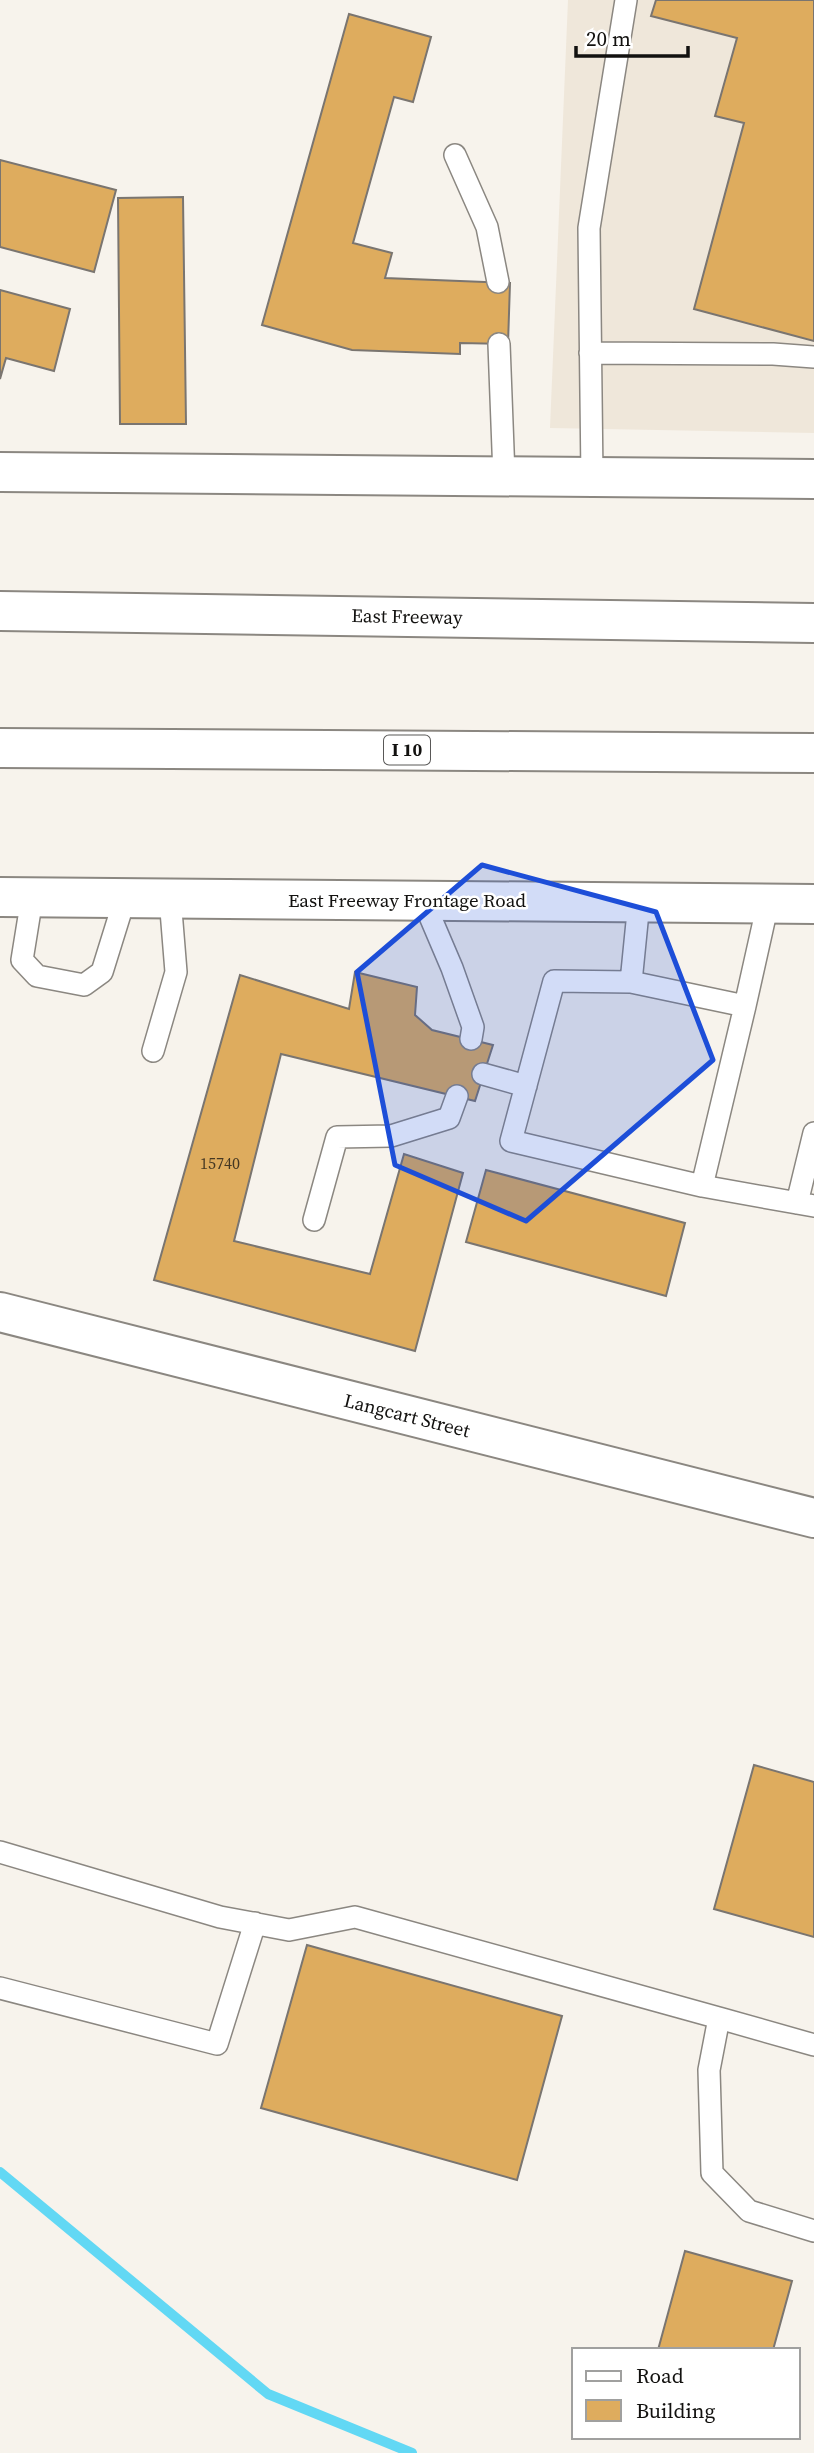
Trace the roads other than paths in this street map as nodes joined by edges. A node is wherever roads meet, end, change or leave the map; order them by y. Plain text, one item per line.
1 (626, 0) edge
2 (455, 155) dead end
3 (498, 282) dead end
4 (499, 344) dead end
5 (590, 353) junction
6 (814, 357) edge
7 (0, 472) edge
8 (504, 476) junction
9 (592, 477) junction
10 (814, 479) edge
11 (0, 591) edge
12 (0, 611) edge
13 (91, 611) junction
14 (814, 623) edge
15 (0, 748) edge
16 (814, 753) edge
17 (16, 897) edge
18 (125, 898) junction
19 (170, 898) junction
20 (423, 900) junction
21 (639, 902) junction
22 (768, 903) junction
23 (814, 904) edge
24 (631, 982) junction
25 (745, 1006) junction
26 (471, 1039) dead end
27 (153, 1051) dead end
28 (483, 1074) dead end
29 (526, 1086) junction
30 (457, 1096) dead end
31 (814, 1133) edge
32 (702, 1186) junction
33 (806, 1204) edge
34 (314, 1220) dead end
35 (0, 1312) edge
36 (814, 1518) edge
37 (0, 1852) edge
38 (256, 1923) junction
39 (0, 1988) edge
40 (719, 2018) junction
41 (814, 2045) edge
42 (814, 2231) edge

1 - 5 lane
2 - 3 lane
4 - 8 lane
5 - 6 lane
5 - 9 lane
7 - 8 main road
8 - 9 main road
9 - 10 main road
11 - 13 main road
12 - 13 main road, East Freeway
13 - 14 main road, East Freeway
15 - 16 main road, I 10
17 - 18 main road, East Freeway Frontage Road
17 - 18 lane
18 - 19 main road, East Freeway Frontage Road
19 - 20 main road, East Freeway Frontage Road
19 - 27 lane
20 - 21 main road, East Freeway Frontage Road
20 - 26 lane
21 - 22 main road, East Freeway Frontage Road
21 - 24 lane
22 - 23 main road, East Freeway Frontage Road
22 - 25 lane
24 - 25 lane
24 - 29 lane
25 - 32 lane
28 - 29 lane
29 - 32 lane
30 - 34 lane
31 - 33 lane
32 - 33 lane
35 - 36 main road, Langcart Street
37 - 38 lane
38 - 39 lane
38 - 40 lane
40 - 41 lane
40 - 42 lane

